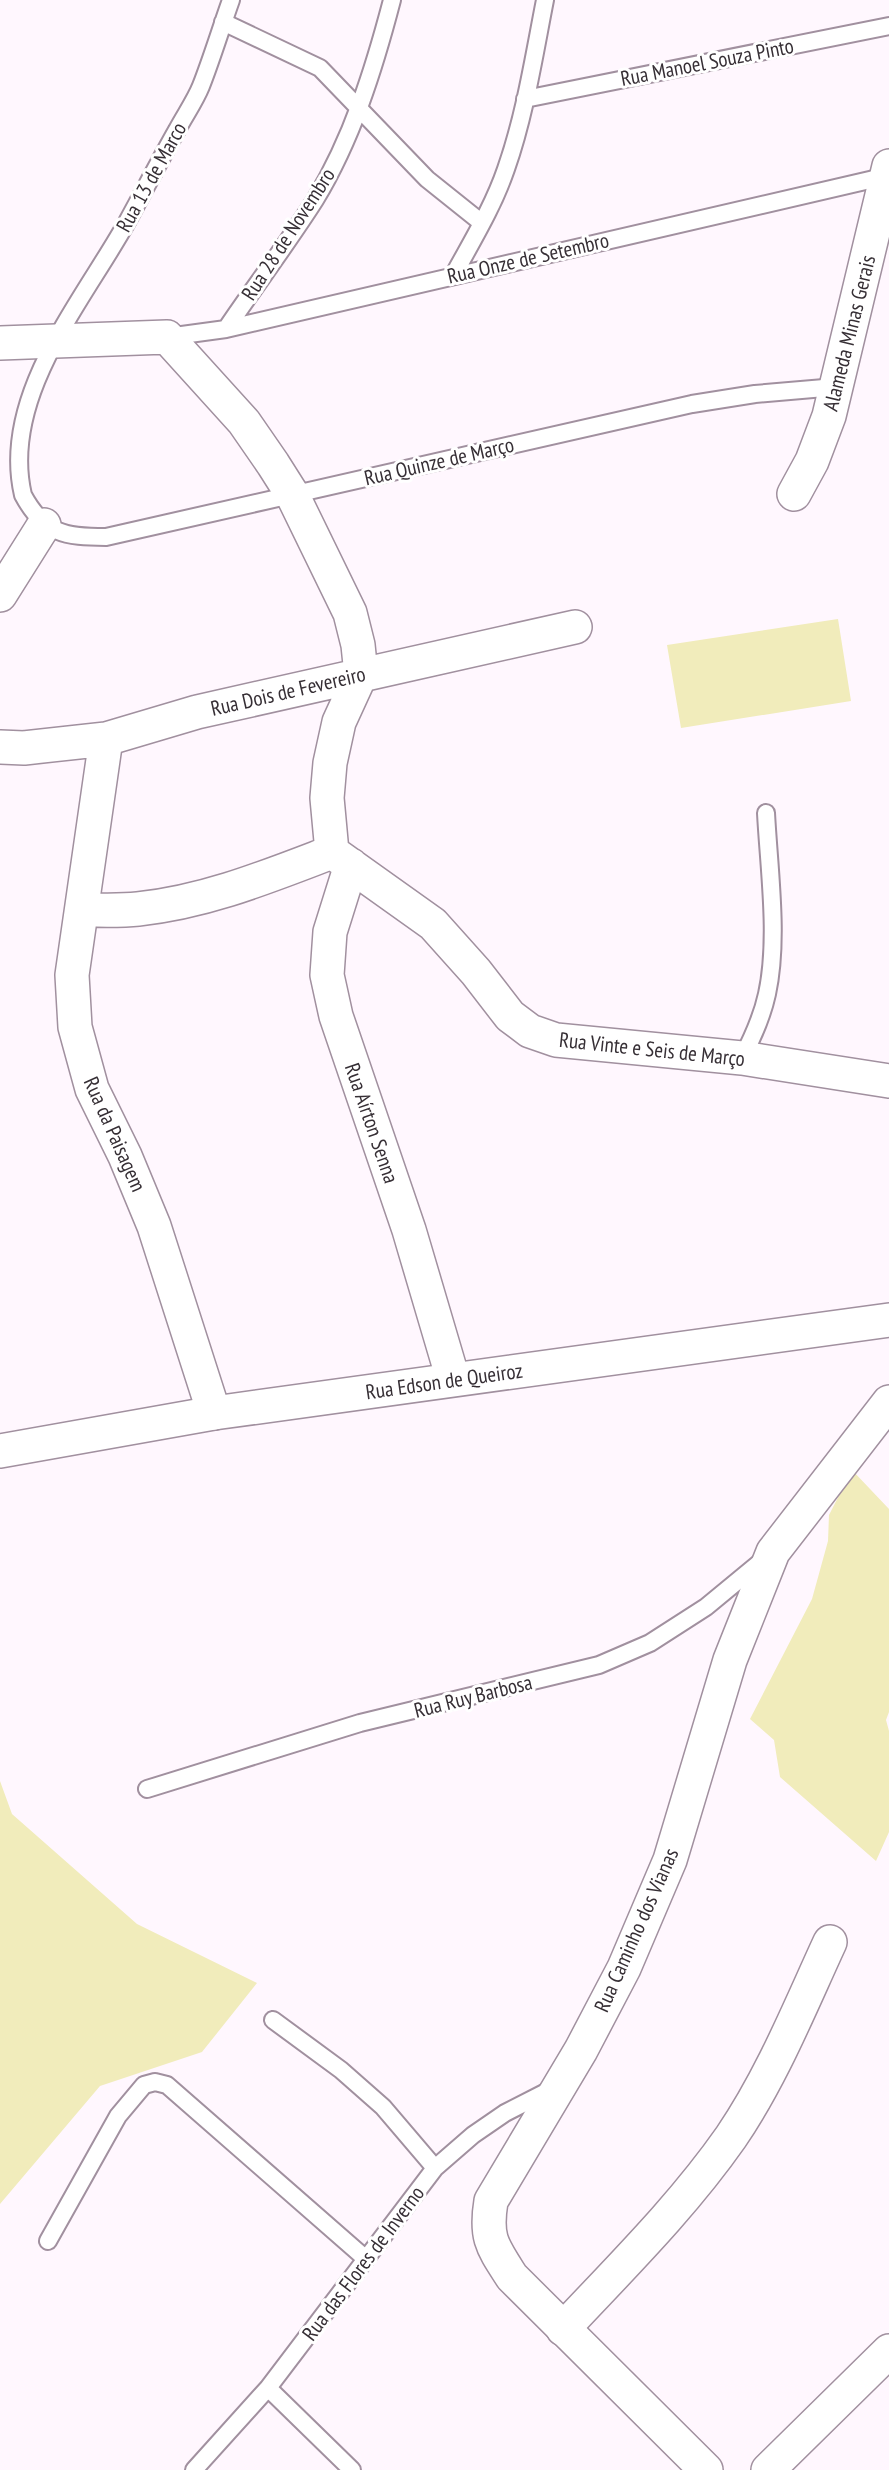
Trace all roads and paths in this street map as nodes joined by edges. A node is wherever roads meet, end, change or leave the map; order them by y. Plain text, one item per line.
1 (231, 0) edge
2 (392, 0) edge
3 (545, 0) edge
4 (224, 22) junction
5 (889, 26) edge
6 (525, 99) junction
7 (358, 109) junction
8 (888, 171) edge
9 (482, 223) junction
10 (453, 276) junction
11 (226, 329) junction
12 (167, 337) junction
13 (46, 340) junction
14 (0, 343) edge
15 (836, 387) junction
16 (292, 494) junction
17 (794, 494) dead end
18 (44, 525) junction
19 (0, 595) edge
20 (575, 627) dead end
21 (361, 674) junction
22 (106, 739) junction
23 (0, 747) edge
24 (766, 813) dead end
25 (342, 858) junction
26 (83, 910) junction
27 (742, 1058) junction
28 (889, 1081) edge
29 (889, 1320) edge
30 (453, 1379) junction
31 (889, 1402) edge
32 (214, 1413) junction
33 (0, 1451) edge
34 (773, 1552) junction
35 (147, 1789) dead end
36 (830, 1942) dead end
37 (273, 2020) dead end
38 (558, 2086) junction
39 (435, 2168) junction
40 (48, 2241) dead end
41 (366, 2259) junction
42 (563, 2329) junction
43 (889, 2351) edge
44 (268, 2388) junction
45 (194, 2470) edge
46 (352, 2470) edge
47 (706, 2470) edge
48 (768, 2470) edge

1 - 4 lane, Rua 13 de Marco
2 - 7 lane, Rua 28 de Novembro
3 - 6 lane
4 - 7 lane
4 - 13 lane, Rua 13 de Marco
5 - 6 lane, Rua Manoel Souza Pinto
6 - 9 lane
7 - 9 lane
7 - 11 lane, Rua 28 de Novembro
8 - 10 lane, Rua Onze de Setembro
8 - 15 street, Alameda Minas Gerais
9 - 10 lane
10 - 11 lane, Rua Onze de Setembro
11 - 12 lane, Rua Onze de Setembro
12 - 13 street
12 - 16 street
13 - 14 street
13 - 18 lane, Rua 13 de Marco
15 - 16 lane, Rua Quinze de Março
15 - 17 street, Alameda Minas Gerais
16 - 18 lane, Rua Quinze de Março
16 - 21 street
18 - 19 street
20 - 21 street, Rua Dois de Fevereiro
21 - 22 street, Rua Dois de Fevereiro
21 - 25 street
22 - 23 street, Rua Dois de Fevereiro
22 - 26 street, Rua da Paisagem
24 - 27 lane
25 - 26 street
25 - 27 street, Rua Vinte e Seis de Março
25 - 30 street, Rua Aírton Senna
26 - 32 street, Rua da Paisagem
27 - 28 street, Rua Vinte e Seis de Março
29 - 30 street, Rua Edson de Queiroz
30 - 32 street, Rua Edson de Queiroz
31 - 34 street, Rua Caminho dos Vianas
32 - 33 street, Rua Edson de Queiroz
34 - 35 lane, Rua Ruy Barbosa
34 - 38 street, Rua Caminho dos Vianas
36 - 42 street
37 - 39 lane
38 - 39 lane, Rua das Flores de Inverno
38 - 42 street, Rua Caminho dos Vianas
39 - 41 lane, Rua das Flores de Inverno
40 - 41 lane
41 - 44 lane, Rua das Flores de Inverno
42 - 47 street, Rua Caminho dos Vianas
43 - 48 street
44 - 45 lane, Rua das Flores de Inverno
44 - 46 lane

